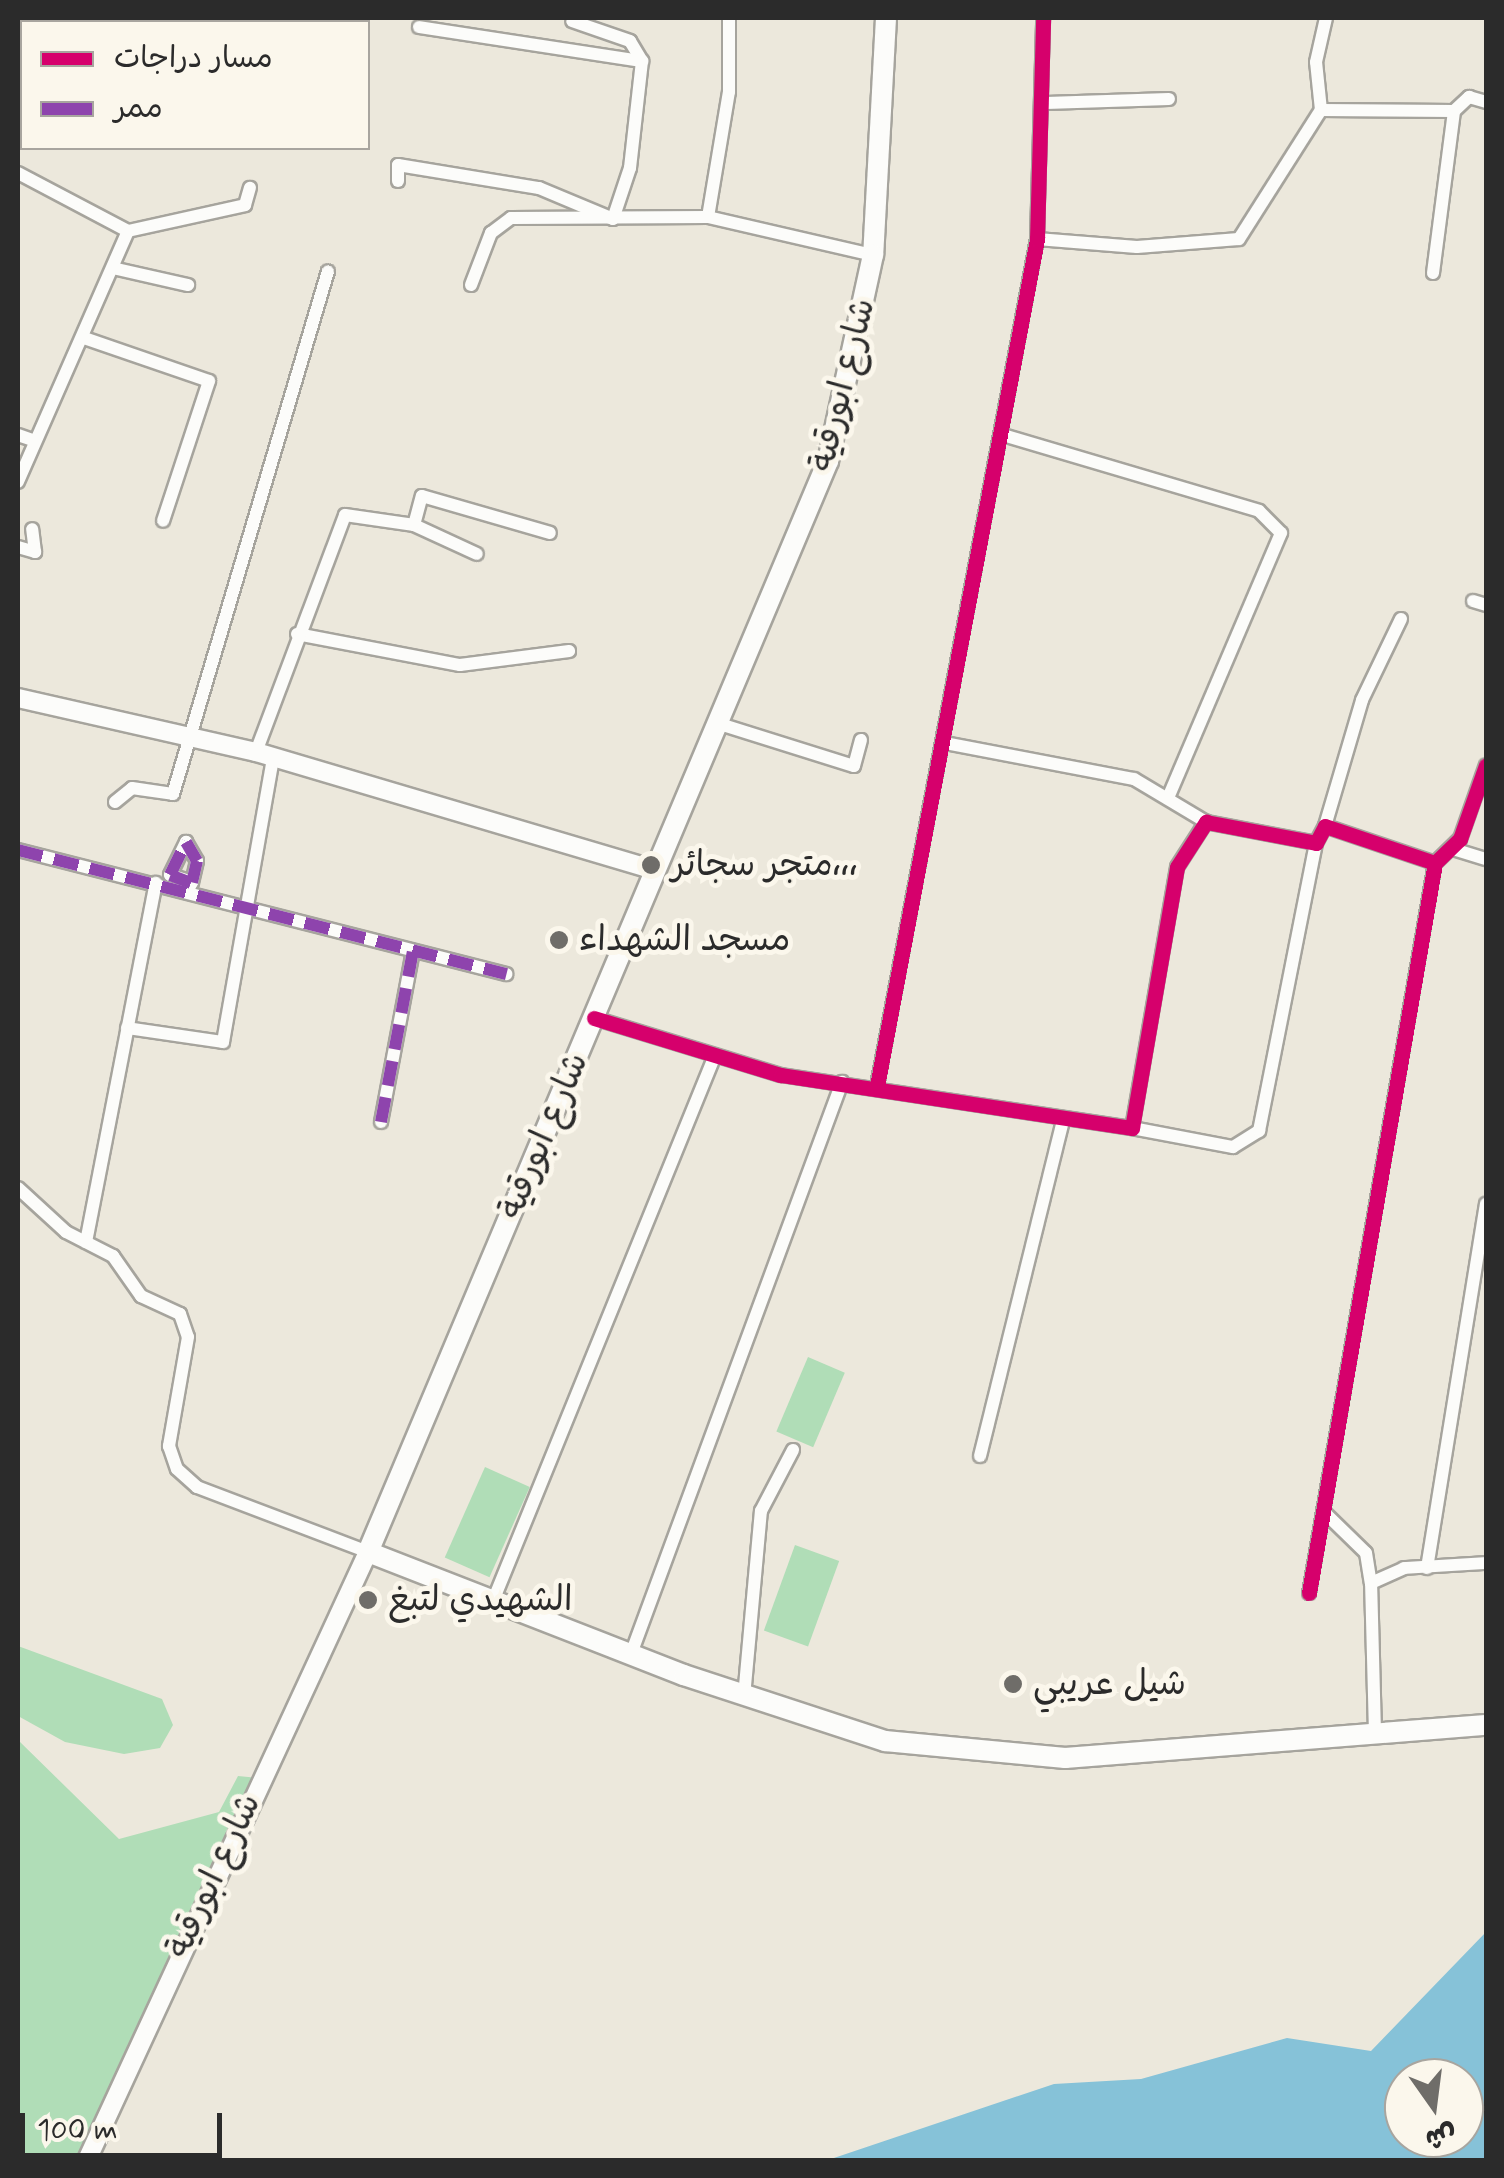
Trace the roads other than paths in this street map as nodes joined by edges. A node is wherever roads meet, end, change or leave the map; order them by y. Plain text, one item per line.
1 (729, 18) edge
2 (886, 18) edge
3 (1043, 18) edge
4 (1326, 18) edge
5 (572, 21) dead end
6 (419, 27) dead end
7 (642, 61) junction
8 (1169, 99) dead end
9 (1486, 102) edge
10 (1046, 103) junction
11 (1321, 110) junction
12 (1454, 110) junction
13 (18, 173) edge
14 (398, 181) dead end
15 (250, 188) dead end
16 (708, 217) junction
17 (613, 218) junction
18 (128, 231) junction
19 (1037, 239) junction
20 (873, 255) junction
21 (117, 270) junction
22 (328, 271) dead end
23 (1433, 273) dead end
24 (188, 285) dead end
25 (471, 285) dead end
26 (84, 338) junction
27 (1002, 435) junction
28 (18, 436) edge
29 (35, 441) junction
30 (18, 482) edge
31 (162, 521) dead end
32 (414, 525) junction
33 (32, 529) dead end
34 (550, 533) dead end
35 (18, 547) edge
36 (477, 554) dead end
37 (1401, 619) dead end
38 (297, 634) junction
39 (568, 650) dead end
40 (18, 698) edge
41 (723, 724) junction
42 (187, 737) junction
43 (861, 740) dead end
44 (945, 743) junction
45 (265, 755) junction
46 (1486, 765) edge
47 (1168, 798) junction
48 (116, 802) dead end
49 (1206, 822) junction
50 (1326, 826) junction
51 (1316, 843) junction
52 (1454, 849) junction
53 (18, 850) edge
54 (1486, 859) edge
55 (1435, 864) junction
56 (654, 870) junction
57 (156, 883) junction
58 (245, 908) junction
59 (413, 951) junction
60 (506, 974) dead end
61 (594, 1018) junction
62 (127, 1028) junction
63 (715, 1055) junction
64 (842, 1082) junction
65 (877, 1086) junction
66 (1063, 1121) junction
67 (381, 1122) dead end
68 (1132, 1128) junction
69 (18, 1188) edge
70 (1486, 1204) edge
71 (86, 1242) junction
72 (793, 1450) dead end
73 (980, 1456) dead end
74 (1325, 1512) junction
75 (368, 1552) junction
76 (1486, 1563) edge
77 (1427, 1568) junction
78 (1371, 1583) junction
79 (1309, 1593) dead end
80 (493, 1601) junction
81 (631, 1654) junction
82 (744, 1697) junction
83 (1486, 1725) edge
84 (1375, 1733) junction
85 (88, 2160) edge

1 - 16 street
2 - 20 main road, شارع ابورقية
3 - 10 street
4 - 11 street
5 - 7 street
6 - 7 street
7 - 17 street
8 - 10 street
9 - 12 street
10 - 19 street
11 - 12 street
11 - 19 street
12 - 23 street
13 - 18 street
14 - 17 street
15 - 18 street
16 - 17 street
16 - 20 street
17 - 25 street
18 - 21 street
19 - 27 street
20 - 41 main road, شارع ابورقية
21 - 24 street
21 - 26 street
22 - 42 street
26 - 29 street
26 - 31 street
27 - 44 street
27 - 47 street
28 - 29 street
29 - 30 street
32 - 34 street
32 - 36 street
32 - 38 street
33 - 35 street
37 - 50 street
38 - 39 street
38 - 45 street
40 - 42 main road
41 - 43 street
41 - 56 main road, شارع ابورقية
42 - 45 main road
42 - 48 street
44 - 47 street
44 - 65 street
45 - 56 main road
45 - 58 street
46 - 52 street
47 - 49 street
49 - 51 street
49 - 68 street
50 - 51 street
50 - 55 street
51 - 68 street
52 - 54 street
52 - 55 street
53 - 57 street
55 - 74 street
56 - 61 main road, شارع ابورقية
57 - 58 street
57 - 62 street
58 - 59 street
58 - 62 street
59 - 60 street
59 - 67 street
61 - 63 street
61 - 75 main road, شارع ابورقية
62 - 71 street
63 - 64 street
63 - 80 street
64 - 65 street
64 - 81 street
65 - 66 street
66 - 68 street
66 - 73 street
69 - 71 street
70 - 77 street
71 - 75 street
72 - 82 street
74 - 78 street
74 - 79 street
75 - 80 main road
75 - 85 main road, شارع ابورقية
76 - 77 street
77 - 78 street
78 - 84 street
80 - 81 main road
81 - 82 main road
82 - 84 main road
83 - 84 main road

